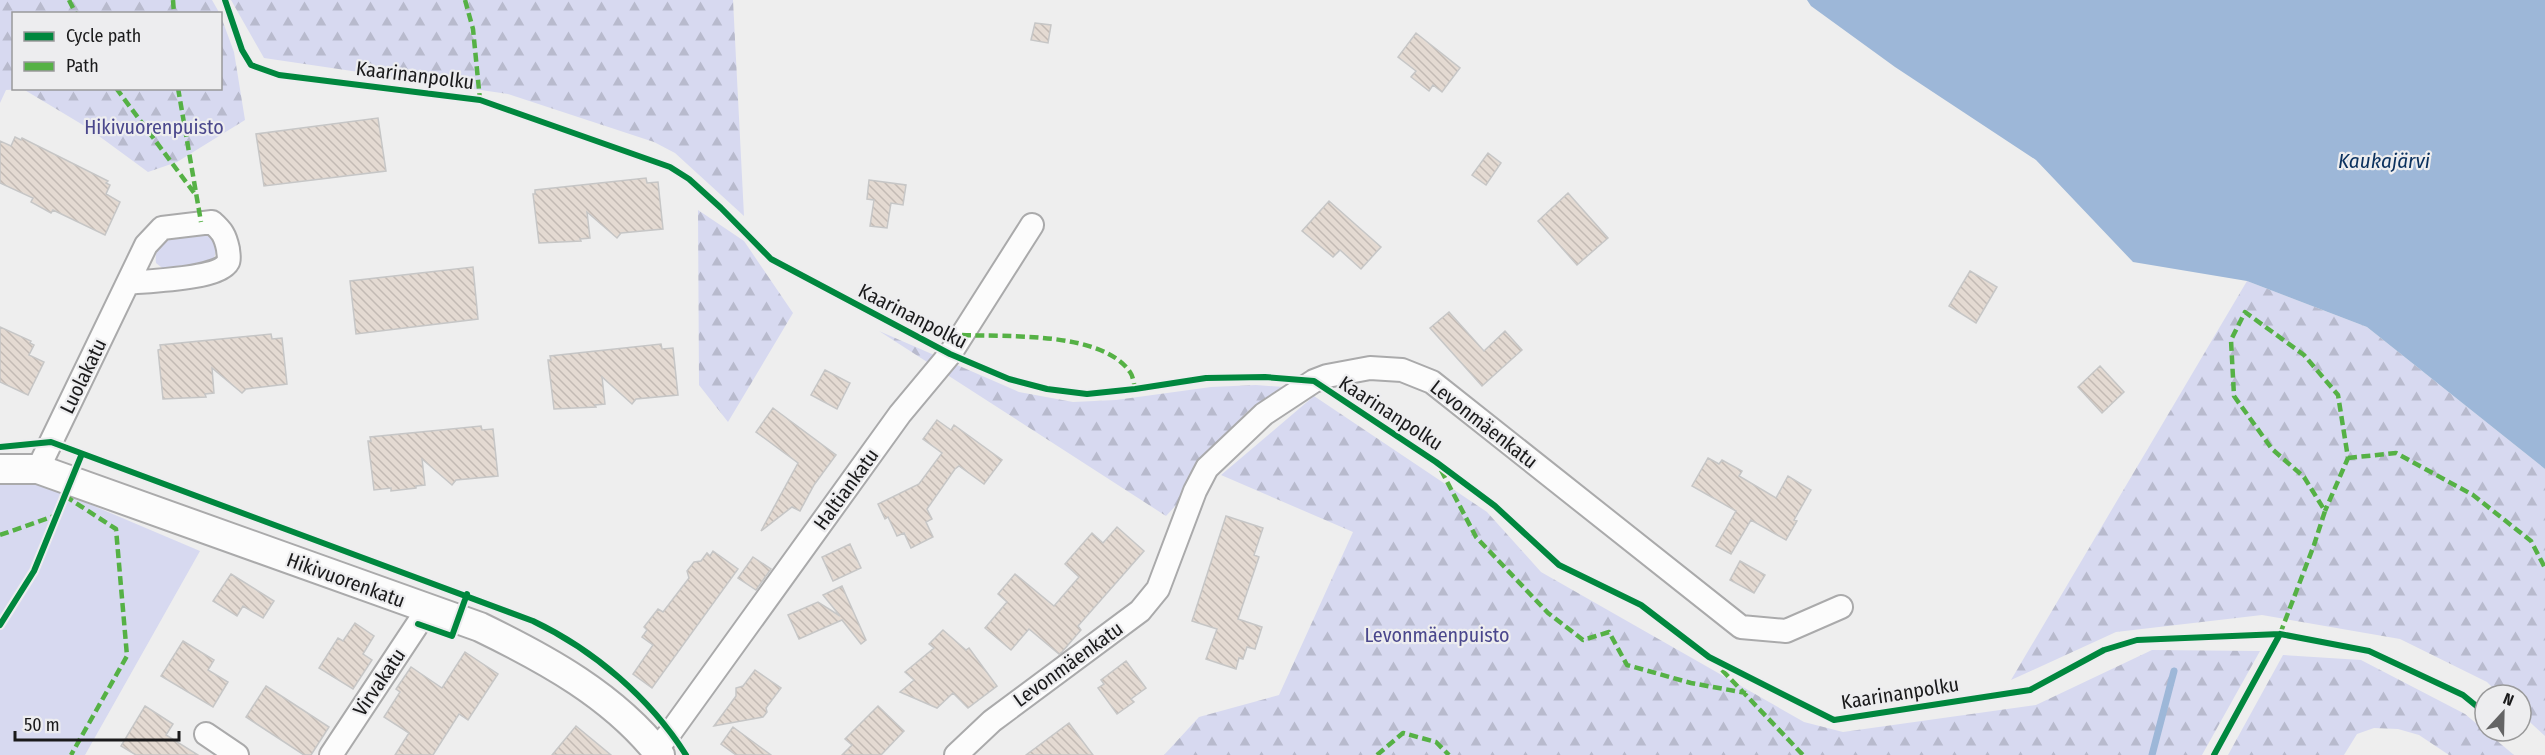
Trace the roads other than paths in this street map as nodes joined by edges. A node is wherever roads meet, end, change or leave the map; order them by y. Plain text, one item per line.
1 (1032, 225) dead end
2 (128, 283) dead end
3 (0, 469) edge
4 (38, 469) junction
5 (1841, 607) dead end
6 (427, 610) junction
7 (206, 734) dead end
8 (658, 752) edge
9 (237, 755) edge
10 (331, 755) edge
11 (956, 755) edge

1 - 8 street, Haltiankatu
2 - 4 street, Luolakatu
3 - 4 street, Hikivuorenkatu
4 - 6 street, Hikivuorenkatu
5 - 11 street, Levonmäenkatu
6 - 8 street, Hikivuorenkatu
6 - 10 street, Virvakatu
7 - 9 street

